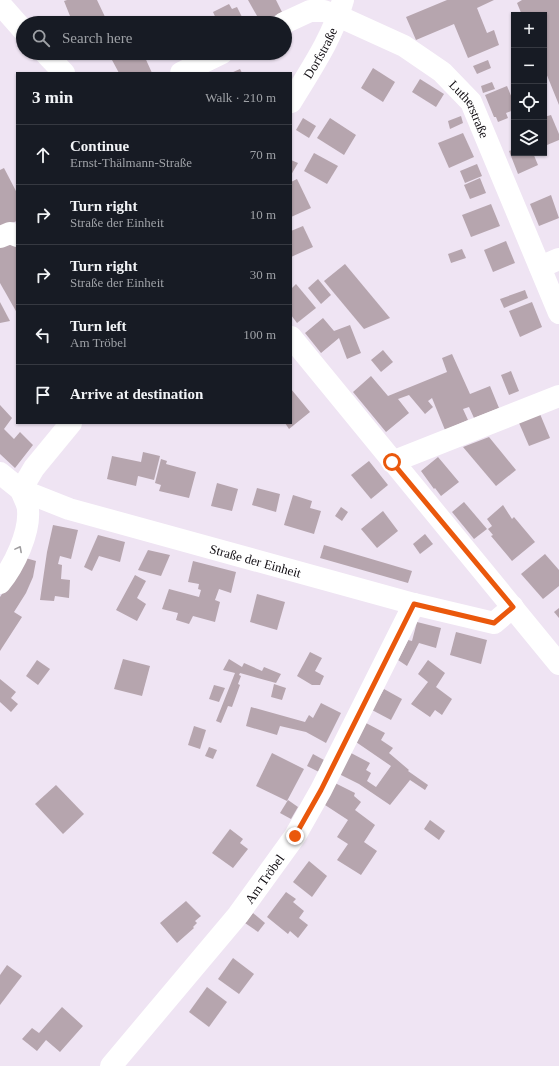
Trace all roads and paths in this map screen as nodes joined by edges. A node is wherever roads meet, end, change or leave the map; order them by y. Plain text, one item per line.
1 (0, 4) edge
2 (341, 8) edge
3 (292, 19) edge
4 (16, 22) edge
5 (52, 60) edge
6 (208, 60) edge
7 (63, 72) edge
8 (183, 72) edge
9 (292, 100) edge
10 (16, 236) edge
11 (0, 237) edge
12 (550, 263) edge
13 (559, 313) edge
14 (292, 338) edge
15 (559, 396) edge
16 (70, 424) edge
17 (392, 462) junction
18 (0, 474) edge
19 (21, 490) junction
20 (0, 583) edge
21 (414, 604) junction
22 (513, 607) junction
23 (559, 664) edge
24 (111, 1066) edge

1 - 4 street
2 - 3 street, Lutherstraße
2 - 9 street, Dorfstraße
2 - 12 street, Lutherstraße
5 - 7 street
6 - 8 street
10 - 11 street
12 - 13 street, Lutherstraße
14 - 17 street
15 - 17 street
16 - 19 street
17 - 22 street
18 - 19 street, Straße der Einheit
20 -> 19 street
19 - 21 street, Straße der Einheit
21 - 22 street, Straße der Einheit
21 - 24 street, Am Tröbel
22 - 23 street

